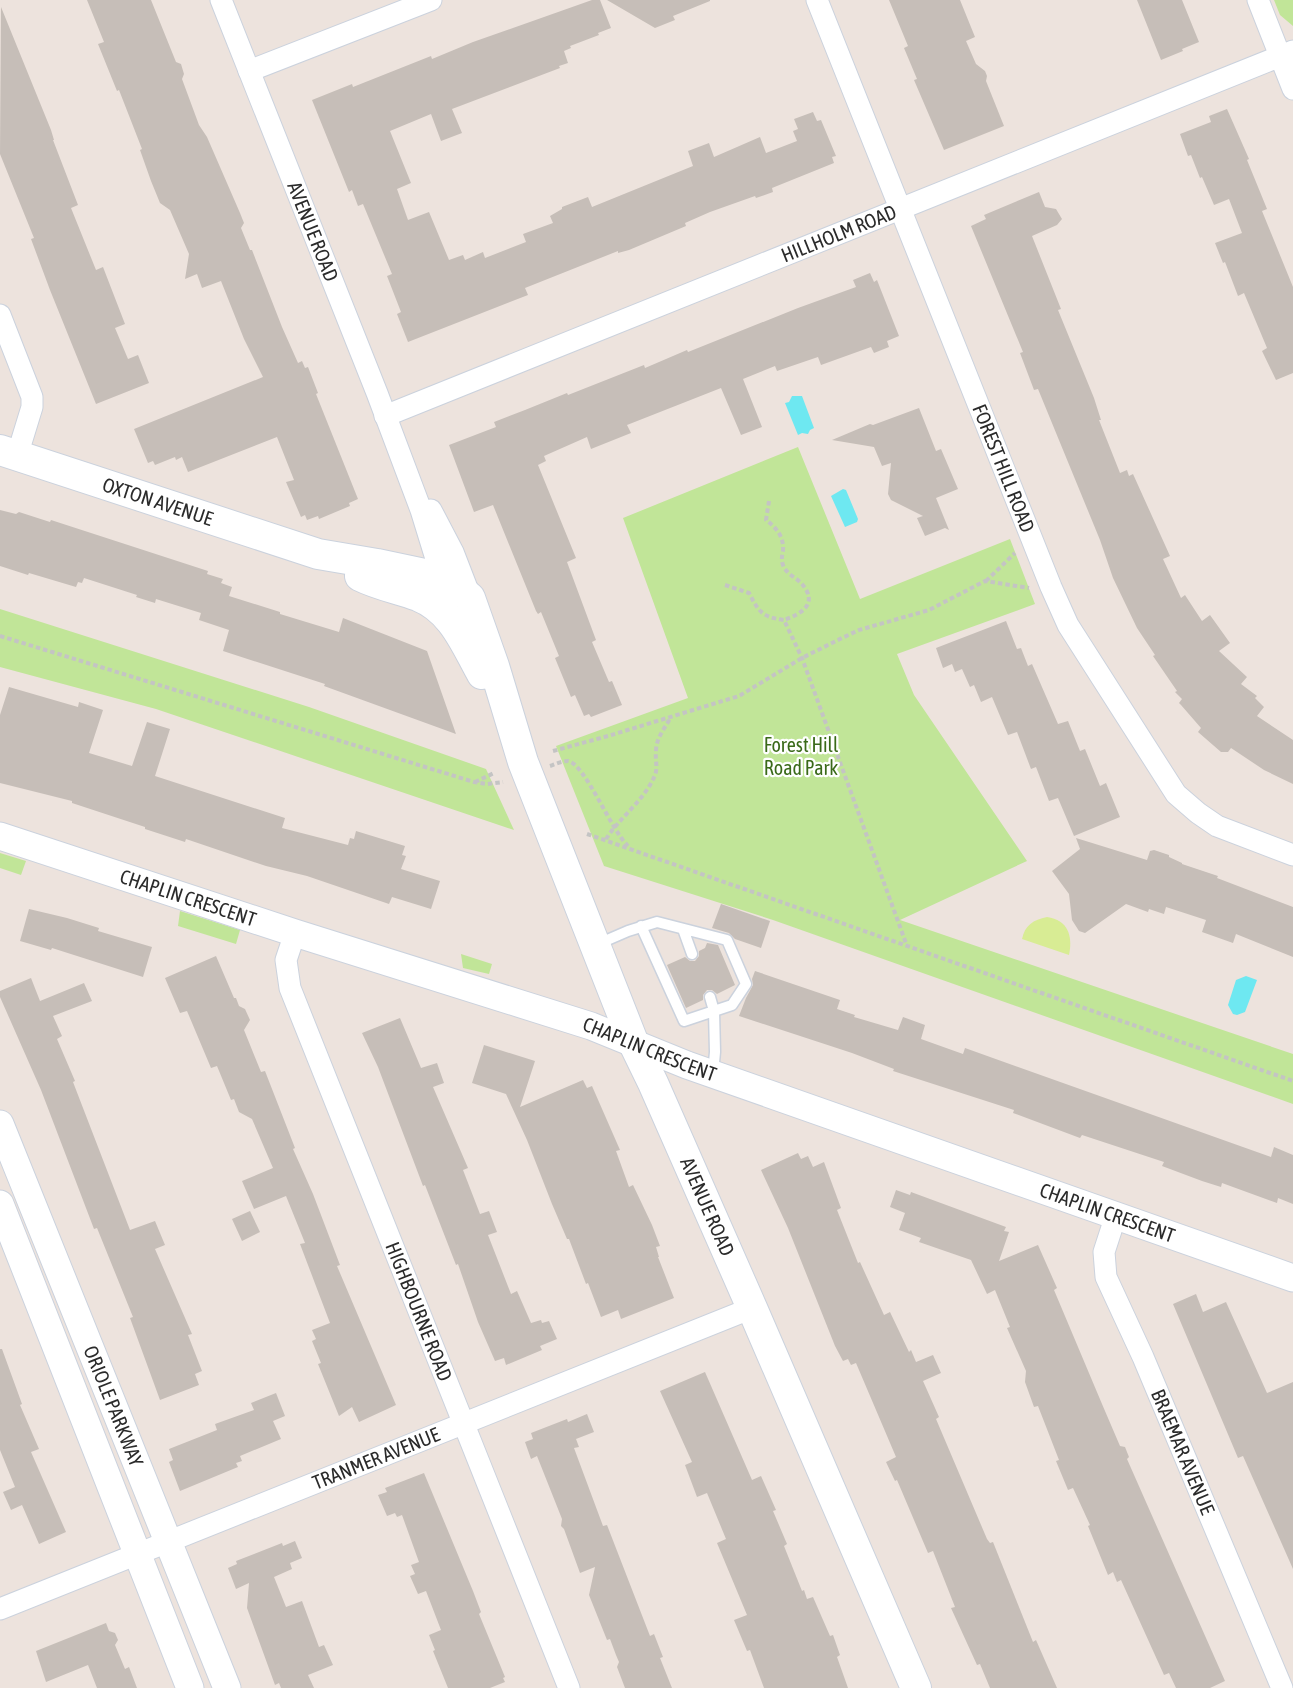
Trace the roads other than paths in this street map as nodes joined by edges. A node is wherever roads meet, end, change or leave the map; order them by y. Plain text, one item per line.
1 (220, 0) edge
2 (431, 0) edge
3 (817, 0) edge
4 (1258, 0) edge
5 (1287, 54) edge
6 (249, 71) junction
7 (1293, 89) edge
8 (900, 208) junction
9 (0, 315) edge
10 (385, 416) junction
11 (8, 453) edge
12 (404, 462) junction
13 (318, 554) junction
14 (443, 580) junction
15 (470, 598) junction
16 (467, 645) junction
17 (509, 720) junction
18 (0, 836) edge
19 (1293, 855) edge
20 (642, 926) junction
21 (683, 929) junction
22 (295, 933) junction
23 (596, 945) junction
24 (692, 954) dead end
25 (710, 997) dead end
26 (714, 1011) junction
27 (634, 1044) junction
28 (713, 1074) junction
29 (0, 1124) edge
30 (0, 1204) edge
31 (1116, 1215) junction
32 (1293, 1278) edge
33 (752, 1308) junction
34 (464, 1424) junction
35 (168, 1542) junction
36 (136, 1555) junction
37 (0, 1609) edge
38 (190, 1688) edge
39 (227, 1688) edge
40 (569, 1688) edge
41 (916, 1688) edge
42 (1282, 1688) edge

1 - 6 street, AVENUE ROAD
2 - 6 street
3 - 8 street, FOREST HILL ROAD
4 - 5 street
5 - 7 street
5 - 8 street, HILLHOLM ROAD
6 - 10 street, AVENUE ROAD
8 - 10 street, HILLHOLM ROAD
8 - 19 street, FOREST HILL ROAD
9 - 11 street
10 - 12 street, AVENUE ROAD
11 - 13 main road, OXTON AVENUE
12 - 14 street, AVENUE ROAD
12 - 15 street, AVENUE ROAD
13 - 14 main road, OXTON AVENUE
13 - 16 main road, OXTON AVENUE
14 - 15 main road, OXTON AVENUE
14 - 16 street, AVENUE ROAD
15 - 17 main road, AVENUE ROAD
16 - 17 main road, AVENUE ROAD
17 - 23 main road, AVENUE ROAD
18 - 22 street, CHAPLIN CRESCENT
20 - 21 lane
20 - 23 lane
20 - 26 lane
21 - 24 lane
21 - 26 lane
22 - 27 street, CHAPLIN CRESCENT
22 - 34 street, HIGHBOURNE ROAD
23 - 27 main road, AVENUE ROAD
25 - 26 lane
26 - 28 lane
27 - 28 street, CHAPLIN CRESCENT
27 - 33 main road, AVENUE ROAD
28 - 31 street, CHAPLIN CRESCENT
29 - 35 street, ORIOLE PARKWAY
30 - 36 street, ORIOLE PARKWAY
31 - 32 street, CHAPLIN CRESCENT
31 - 42 street, BRAEMAR AVENUE
33 - 34 street, TRANMER AVENUE
33 - 41 main road, AVENUE ROAD
34 - 35 street, TRANMER AVENUE
34 - 40 street, HIGHBOURNE ROAD
35 - 36 street, TRANMER AVENUE
35 - 39 street, ORIOLE PARKWAY
36 - 37 street, TRANMER AVENUE
36 - 38 street, ORIOLE PARKWAY

